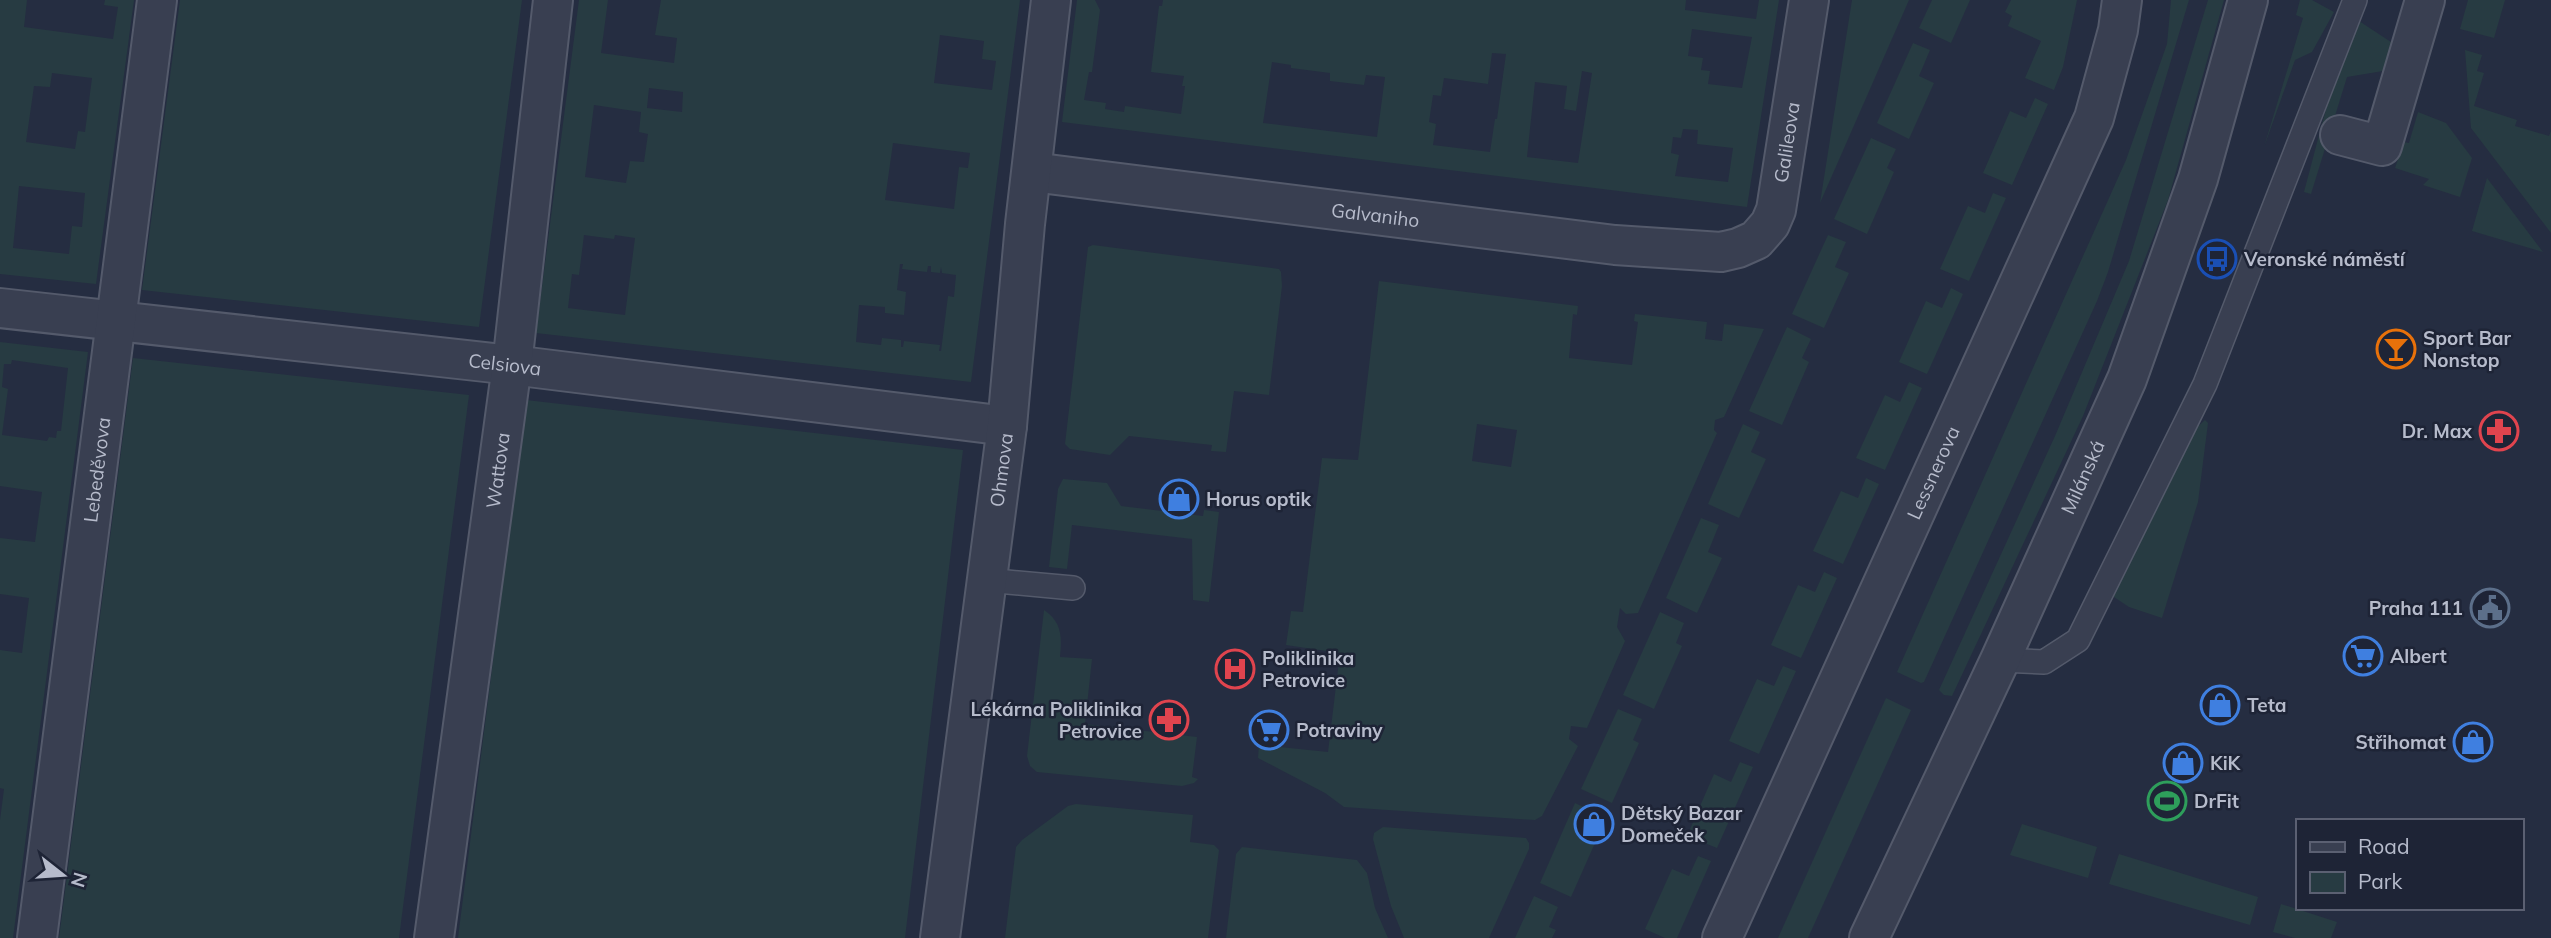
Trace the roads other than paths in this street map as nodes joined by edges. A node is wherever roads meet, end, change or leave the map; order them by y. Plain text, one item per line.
1 (157, 0) edge
2 (553, 0) edge
3 (1052, 0) edge
4 (1809, 0) edge
5 (2122, 0) edge
6 (2248, 0) edge
7 (2355, 0) edge
8 (2425, 0) edge
9 (2340, 135) dead end
10 (1032, 172) junction
11 (1721, 252) joint
12 (0, 308) edge
13 (115, 320) junction
14 (512, 365) junction
15 (1007, 426) junction
16 (986, 580) junction
17 (1073, 588) dead end
18 (2000, 660) junction
19 (37, 938) edge
20 (435, 938) edge
21 (940, 938) edge
22 (1722, 938) edge
23 (1869, 938) edge

1 - 13 street, Lebeděvova
2 - 14 street, Wattova
3 - 10 street, Ohmova
4 - 11 street, Galileova
5 - 22 street, Lessnerova
6 - 18 street, Milánská
7 - 18 lane
8 - 9 street
10 - 11 street, Galvaniho
10 - 15 street, Ohmova
12 - 13 street, Celsiova
13 - 14 street, Celsiova
13 - 19 street, Lebeděvova
14 - 15 street, Celsiova
14 - 20 street, Wattova
15 - 16 street, Ohmova
16 - 17 lane
16 - 21 street, Ohmova
18 - 23 street, Milánská

